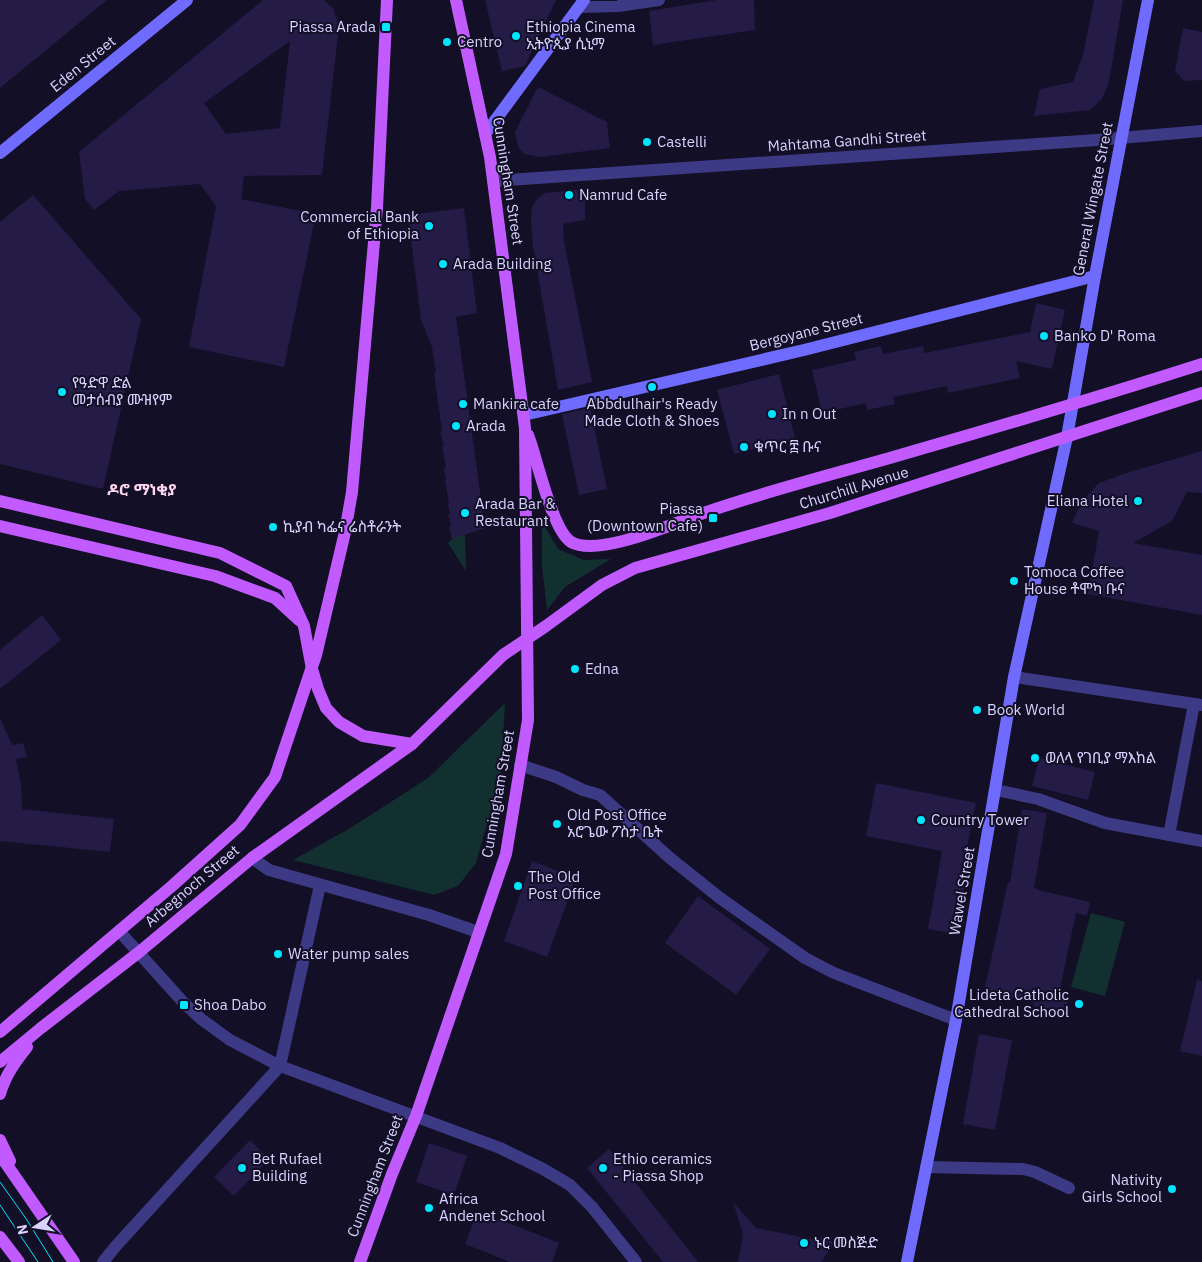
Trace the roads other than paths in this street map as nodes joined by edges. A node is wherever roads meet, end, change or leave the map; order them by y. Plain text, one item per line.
1 (187, 0) edge
2 (387, 0) edge
3 (456, 0) edge
4 (659, 0) edge
5 (1148, 0) edge
6 (582, 3) edge
7 (1202, 131) edge
8 (485, 134) junction
9 (1122, 138) junction
10 (0, 153) edge
11 (493, 181) junction
12 (1095, 276) junction
13 (1202, 364) edge
14 (1202, 393) edge
15 (1073, 405) junction
16 (525, 422) junction
17 (1067, 437) junction
18 (0, 500) edge
19 (557, 522) joint
20 (0, 526) edge
21 (304, 626) junction
22 (528, 638) junction
23 (312, 669) junction
24 (1014, 677) junction
25 (1198, 705) edge
26 (412, 744) junction
27 (520, 765) junction
28 (996, 790) junction
29 (1169, 835) junction
30 (1202, 841) edge
31 (252, 858) junction
32 (320, 885) junction
33 (119, 931) junction
34 (478, 932) junction
35 (138, 953) junction
36 (956, 1020) junction
37 (41, 1028) junction
38 (0, 1032) edge
39 (0, 1062) edge
40 (280, 1066) junction
41 (0, 1094) edge
42 (416, 1116) junction
43 (0, 1140) edge
44 (0, 1155) edge
45 (926, 1167) junction
46 (22, 1185) junction
47 (1069, 1188) dead end
48 (0, 1237) edge
49 (19, 1262) edge
50 (74, 1262) edge
51 (103, 1262) edge
52 (360, 1262) edge
53 (636, 1262) edge
54 (907, 1262) edge

1 - 10 main road, Eden Street
2 - 23 main road, Arbegnoch Street
3 - 8 main road, Cunningham Street
4 - 6 street
5 - 9 main road, General Wingate Street
6 - 8 main road
7 - 9 street, Mahtama Gandhi Street
8 - 11 main road, Cunningham Street
9 - 11 street, Mahtama Gandhi Street
9 - 12 main road, General Wingate Street
11 - 16 main road, Cunningham Street
12 - 15 main road, General Wingate Street
12 - 16 main road, Bergoyane Street
13 - 15 main road, Churchill Avenue
14 - 17 main road, Churchill Avenue
15 - 17 main road, General Wingate Street
15 - 19 main road, Churchill Avenue
16 - 19 main road, Cunningham Street
16 - 22 main road, Cunningham Street
17 - 22 main road, Churchill Avenue
17 - 24 main road, Wawel Street
18 - 21 main road
20 - 21 main road
21 - 23 main road
22 - 26 main road, Churchill Avenue
22 - 27 main road, Cunningham Street
23 - 26 main road
23 - 33 main road, Arbegnoch Street
24 - 25 street
24 - 28 main road, Wawel Street
25 - 29 street
26 - 31 main road, Arbegnoch Street
27 - 34 main road, Cunningham Street
27 - 36 street
28 - 29 street
28 - 36 main road, Wawel Street
29 - 30 street
31 - 32 street
31 - 35 main road, Arbegnoch Street
32 - 34 street
32 - 40 street
33 - 35 street
33 - 38 main road, Arbegnoch Street
34 - 42 main road, Cunningham Street
35 - 37 main road, Arbegnoch Street
35 - 40 street
36 - 45 main road, Wawel Street
37 - 39 main road, Arbegnoch Street
37 - 41 main road
40 - 42 street
40 - 51 street
42 - 52 main road, Cunningham Street
42 - 53 street
43 - 46 main road
44 - 46 main road
45 - 47 street
45 - 54 main road, Wawel Street
46 - 50 main road
48 - 49 main road

